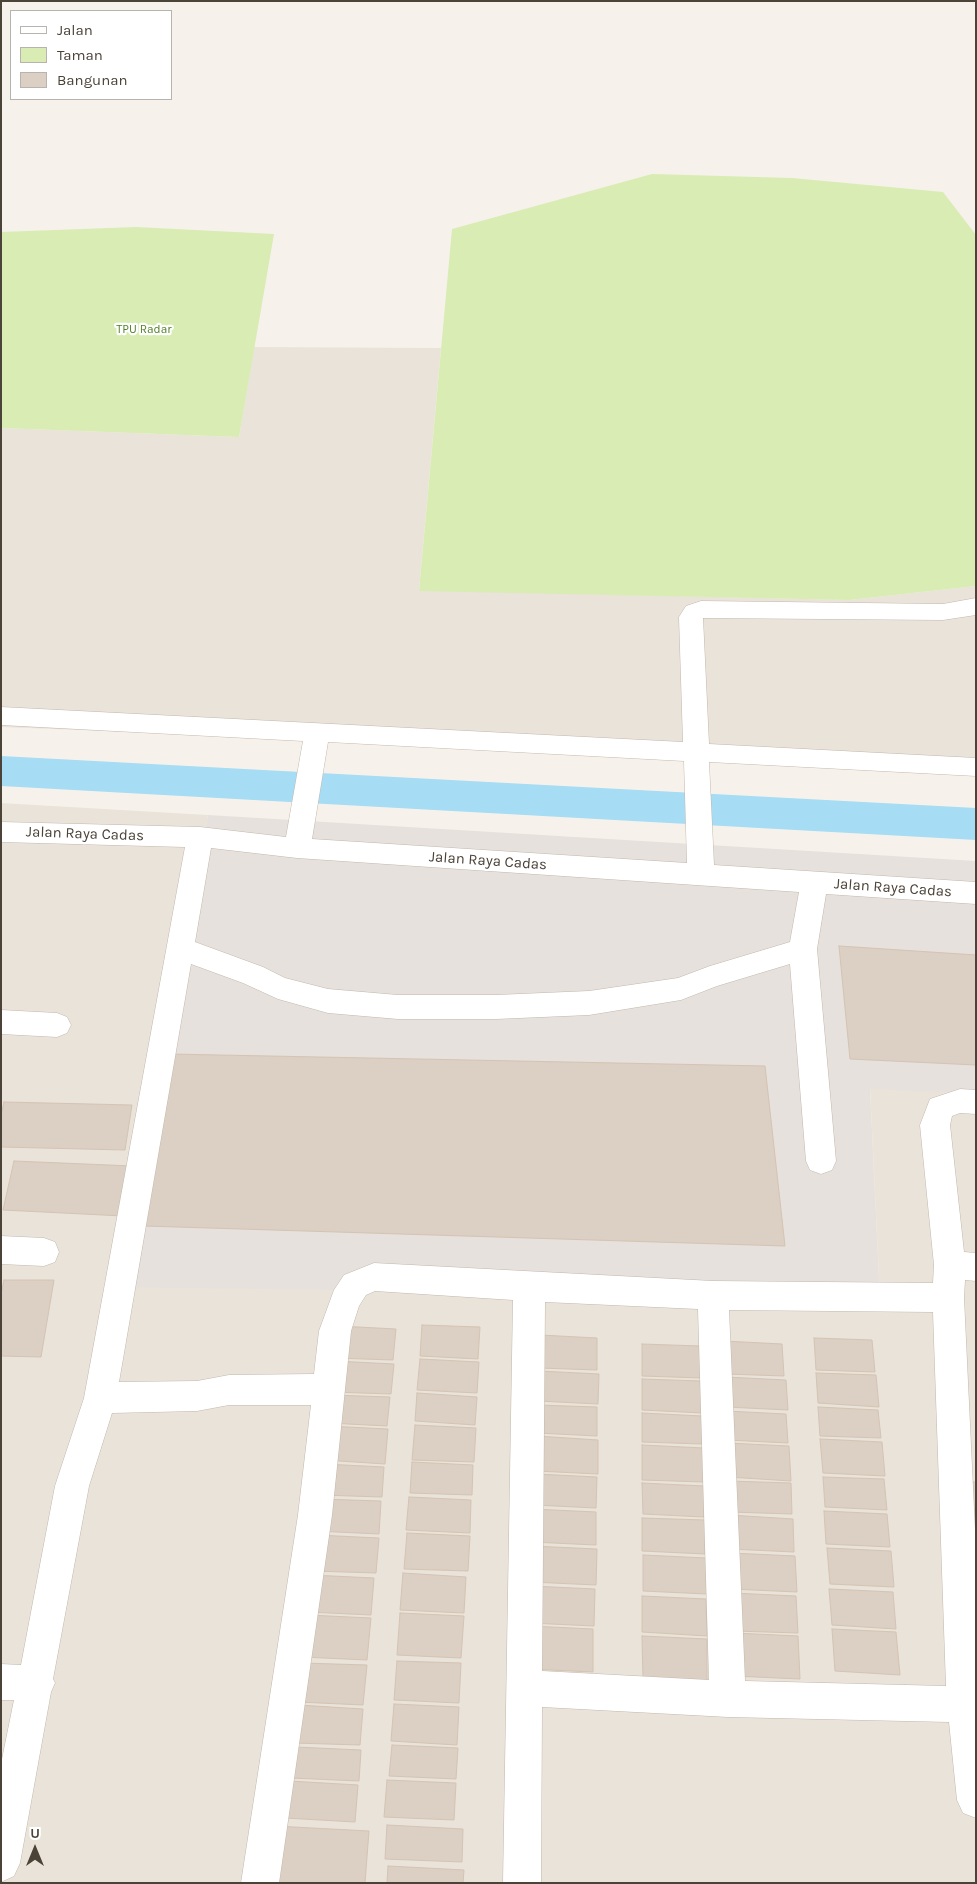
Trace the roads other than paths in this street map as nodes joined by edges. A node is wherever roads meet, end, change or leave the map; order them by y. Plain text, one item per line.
1 (976, 606) edge
2 (1, 716) edge
3 (316, 737) junction
4 (697, 761) junction
5 (976, 767) edge
6 (1, 832) edge
7 (299, 836) junction
8 (200, 838) junction
9 (700, 865) junction
10 (815, 882) junction
11 (976, 893) edge
12 (182, 949) junction
13 (803, 949) junction
14 (1, 1022) edge
15 (56, 1025) dead end
16 (976, 1102) edge
17 (821, 1161) dead end
18 (1, 1250) edge
19 (44, 1252) dead end
20 (963, 1266) edge
21 (529, 1288) junction
22 (713, 1295) junction
23 (948, 1298) junction
24 (329, 1389) junction
25 (100, 1398) junction
26 (965, 1457) edge
27 (1, 1682) edge
28 (37, 1683) junction
29 (524, 1688) junction
30 (728, 1699) junction
31 (970, 1704) edge
32 (976, 1800) edge
33 (1, 1863) edge
34 (260, 1883) edge
35 (522, 1883) edge

1 - 4 street
2 - 3 street
3 - 4 street
3 - 7 street
4 - 5 street
4 - 9 street
6 - 8 street, Jalan Raya Cadas
7 - 8 street, Jalan Raya Cadas
7 - 9 street, Jalan Raya Cadas
8 - 12 street
9 - 10 street, Jalan Raya Cadas
10 - 11 street, Jalan Raya Cadas
10 - 13 street
12 - 13 street
12 - 25 street
13 - 17 street
14 - 15 street
16 - 20 street
18 - 19 street
20 - 23 street
21 - 22 street
21 - 24 street
21 - 29 street
22 - 23 street
22 - 30 street
23 - 26 street
24 - 25 street
24 - 34 street
25 - 28 street
26 - 31 street
27 - 28 street
28 - 33 street
29 - 30 street
29 - 35 street
30 - 31 street
31 - 32 street

